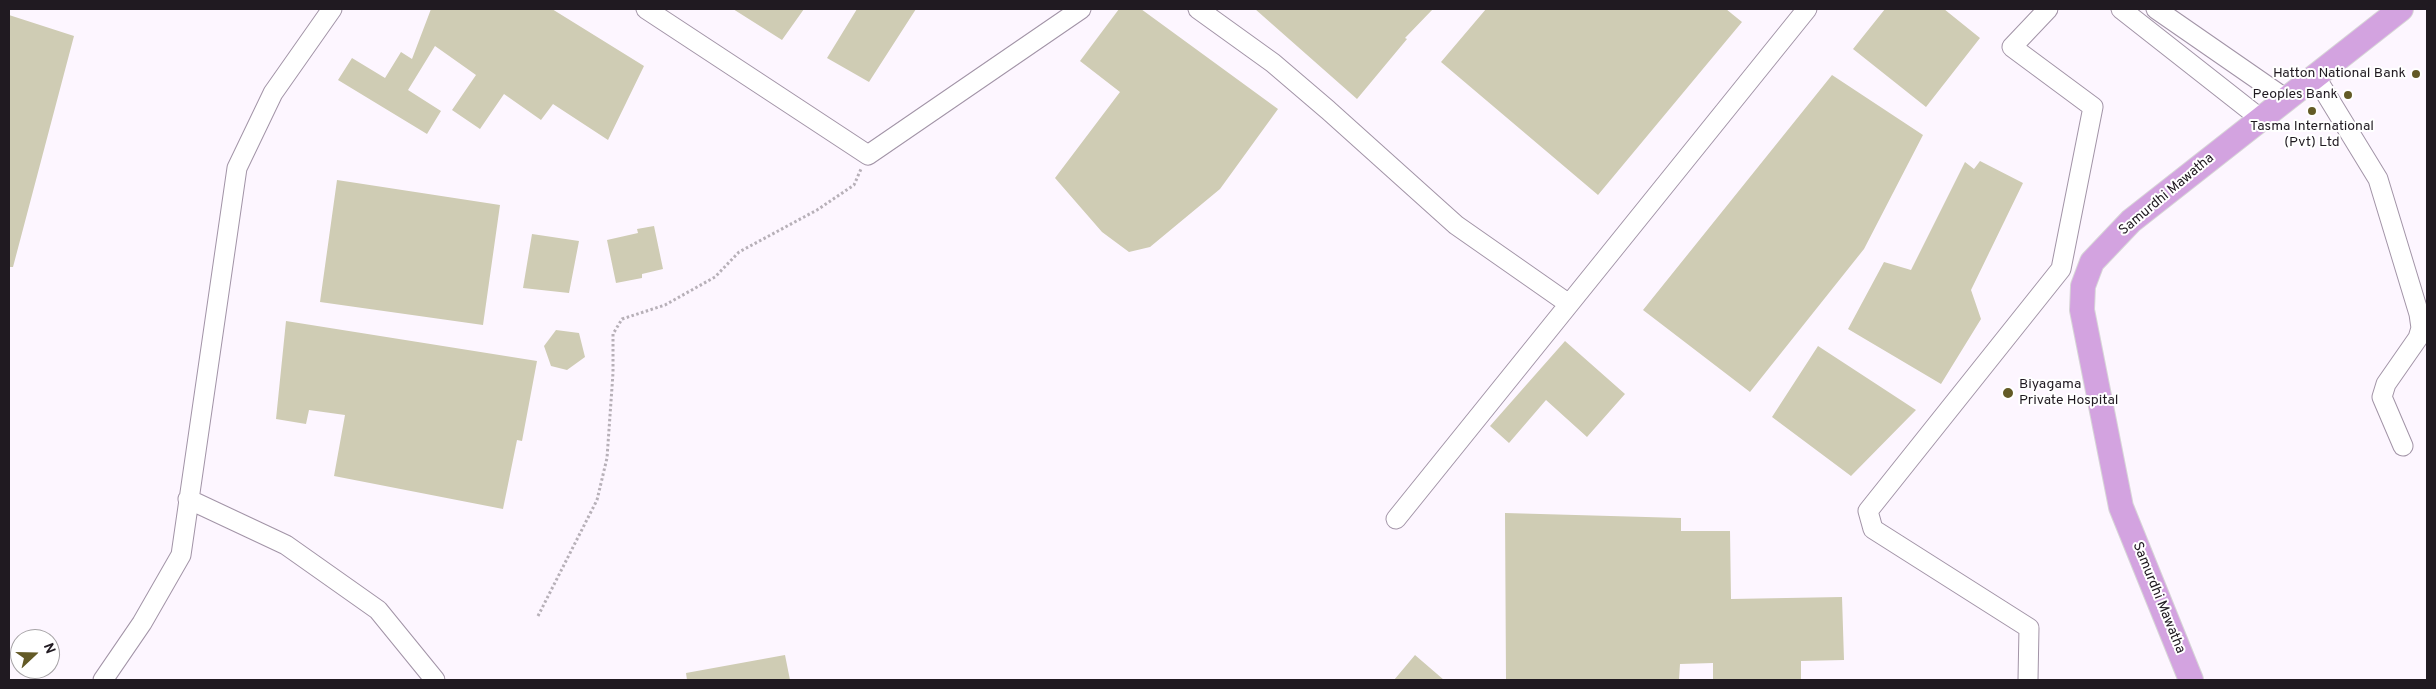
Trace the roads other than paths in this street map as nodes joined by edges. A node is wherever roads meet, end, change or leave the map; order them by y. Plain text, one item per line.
1 (332, 9) edge
2 (646, 9) edge
3 (1081, 9) edge
4 (1198, 9) edge
5 (1807, 9) edge
6 (2048, 9) edge
7 (2121, 9) edge
8 (2156, 9) edge
9 (2401, 9) edge
10 (2315, 76) junction
11 (2286, 99) junction
12 (2261, 120) junction
13 (1568, 304) junction
14 (2403, 446) dead end
15 (188, 499) junction
16 (1396, 518) dead end
17 (103, 680) edge
18 (435, 680) edge
19 (2028, 680) edge
20 (2192, 680) edge

1 - 15 lane
2 - 3 lane
4 - 13 lane
5 - 13 lane
6 - 19 lane
7 - 12 lane
8 - 11 lane
9 - 10 main road, Samurdhi Mawatha
10 - 11 main road, Samurdhi Mawatha
10 - 14 lane
11 - 12 main road, Samurdhi Mawatha
12 - 20 main road, Samurdhi Mawatha
13 - 16 lane
15 - 17 lane
15 - 18 lane

